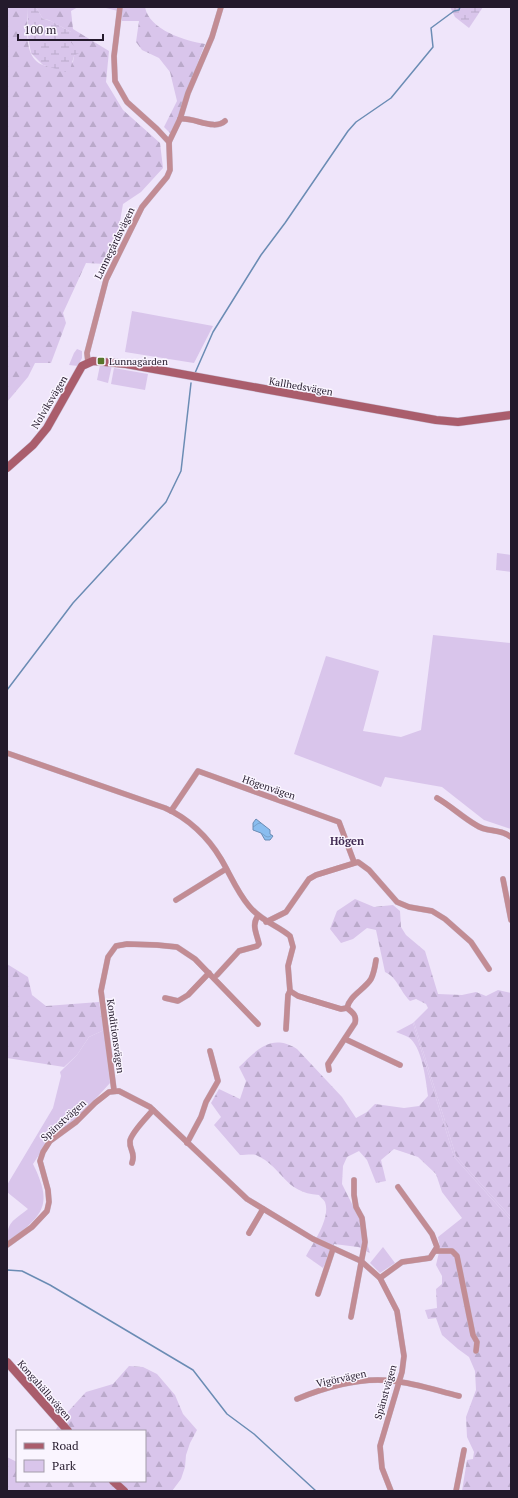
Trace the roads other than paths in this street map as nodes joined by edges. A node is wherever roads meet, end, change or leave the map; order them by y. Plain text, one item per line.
1 (120, 7) edge
2 (221, 7) edge
3 (180, 119) junction
4 (225, 121) dead end
5 (169, 142) junction
6 (88, 362) junction
7 (511, 415) edge
8 (7, 468) edge
9 (7, 753) edge
10 (437, 798) dead end
11 (171, 811) junction
12 (511, 837) edge
13 (354, 862) junction
14 (226, 869) junction
15 (503, 879) dead end
16 (176, 900) dead end
17 (258, 916) junction
18 (511, 920) edge
19 (266, 922) junction
20 (376, 960) dead end
21 (489, 969) dead end
22 (209, 973) junction
23 (217, 975) dead end
24 (290, 991) junction
25 (165, 998) dead end
26 (347, 1008) junction
27 (258, 1024) dead end
28 (286, 1029) dead end
29 (345, 1039) junction
30 (210, 1051) dead end
31 (400, 1065) dead end
32 (329, 1070) dead end
33 (114, 1090) junction
34 (153, 1110) junction
35 (187, 1143) junction
36 (132, 1163) dead end
37 (354, 1180) dead end
38 (398, 1187) dead end
39 (263, 1209) junction
40 (249, 1233) dead end
41 (7, 1245) edge
42 (333, 1249) junction
43 (435, 1251) junction
44 (361, 1261) junction
45 (380, 1278) junction
46 (318, 1294) dead end
47 (351, 1316) dead end
48 (476, 1351) dead end
49 (7, 1362) edge
50 (399, 1382) junction
51 (459, 1396) dead end
52 (297, 1399) dead end
53 (67, 1430) edge
54 (464, 1450) dead end
55 (114, 1482) edge
56 (124, 1491) edge
57 (391, 1491) edge
58 (456, 1491) edge

1 - 5 street
2 - 3 street, Lunnegårdsvägen
3 - 4 street
3 - 5 street, Lunnegårdsvägen
5 - 6 street, Lunnegårdsvägen
6 - 7 street, Kallhedsvägen
6 - 8 street, Nolviksvägen
9 - 11 street
10 - 12 street
11 - 13 street, Högenvägen
11 - 14 street
13 - 19 street
13 - 21 street
14 - 16 street
14 - 17 street
15 - 18 street
17 - 19 street
17 - 23 street
19 - 24 street
20 - 26 street
22 - 25 street
22 - 27 street, Konditionsvägen
22 - 33 street, Konditionsvägen
24 - 26 street
24 - 28 street
26 - 29 street
29 - 31 street
29 - 32 street
30 - 35 street
33 - 34 street, Spänstvägen
33 - 41 street, Spänstvägen
34 - 35 street, Spänstvägen
34 - 36 street
35 - 39 street, Spänstvägen
37 - 44 street
38 - 43 street
39 - 40 street
39 - 42 street, Spänstvägen
42 - 44 street, Spänstvägen
42 - 46 street
43 - 45 street
43 - 48 street
44 - 45 street, Spänstvägen
44 - 47 street
45 - 50 street, Spänstvägen
49 - 53 street, Kongahällavägen
50 - 51 street, Vigörvägen
50 - 52 street, Vigörvägen
50 - 57 street, Spänstvägen
54 - 58 street
55 - 56 street

